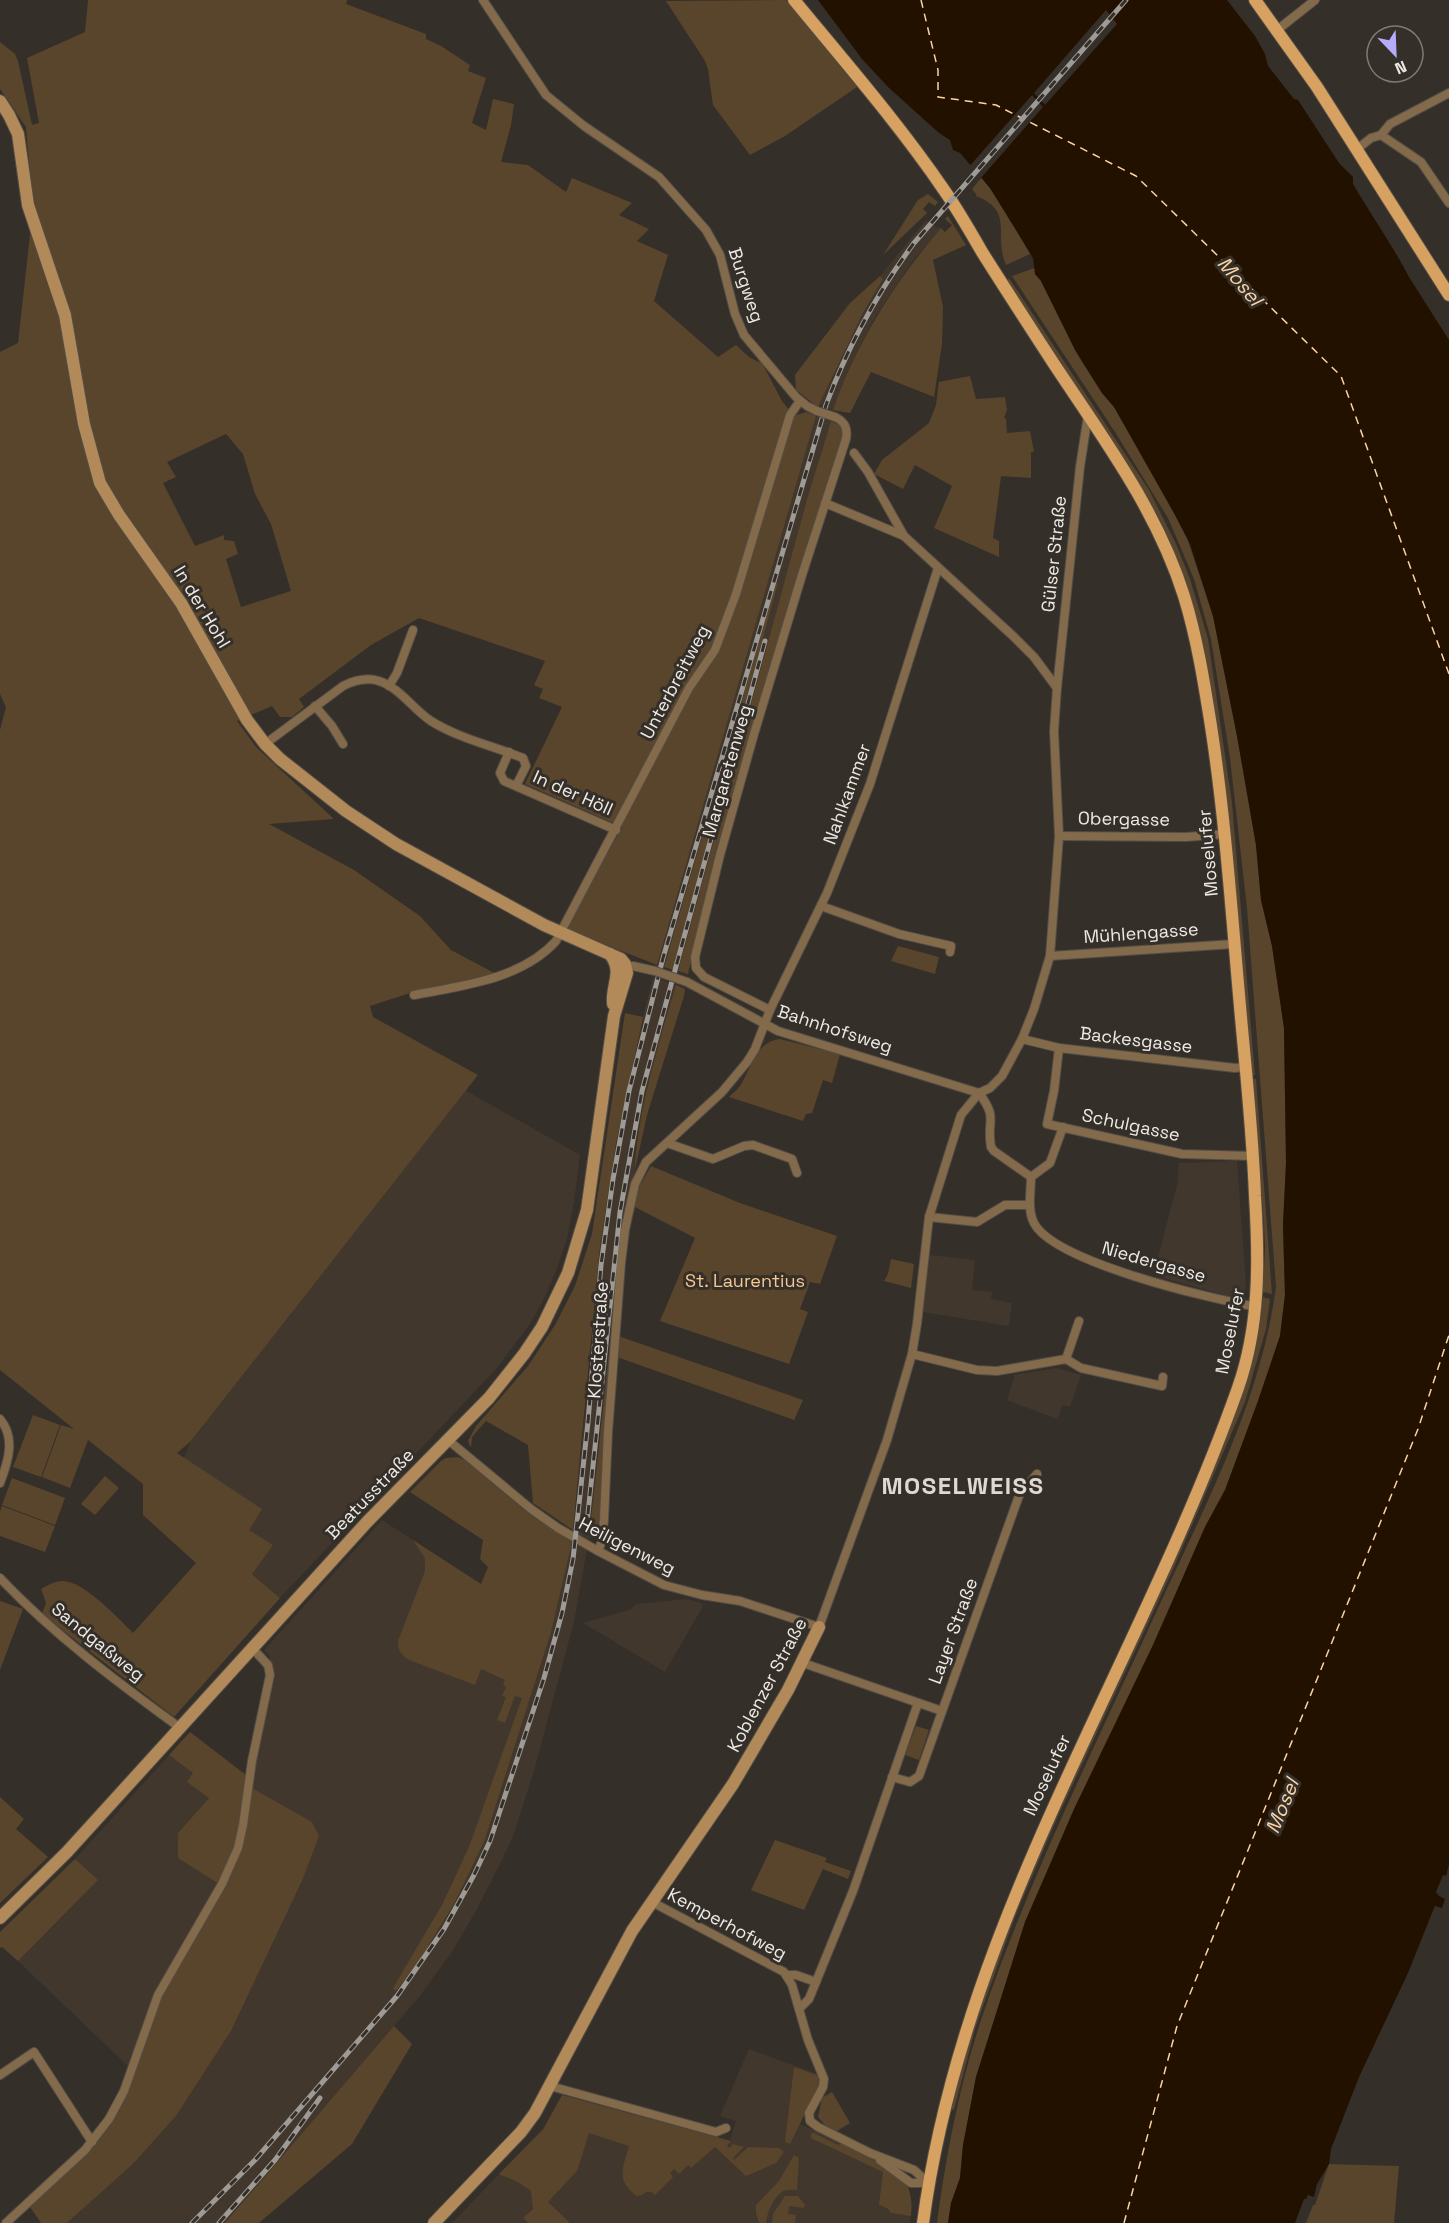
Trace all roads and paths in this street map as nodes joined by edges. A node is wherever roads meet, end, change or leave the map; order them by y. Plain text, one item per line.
1 (483, 0) edge
2 (794, 0) edge
3 (1255, 0) edge
4 (1316, 0) edge
5 (1276, 31) junction
6 (1449, 93) edge
7 (0, 101) edge
8 (1381, 135) junction
9 (1356, 150) junction
10 (1449, 203) edge
11 (1449, 295) edge
12 (800, 401) junction
13 (1088, 415) junction
14 (854, 453) dead end
15 (825, 503) junction
16 (904, 536) junction
17 (938, 568) junction
18 (412, 630) dead end
19 (389, 686) junction
20 (1057, 688) junction
21 (315, 706) junction
22 (265, 744) junction
23 (343, 744) dead end
24 (508, 752) junction
25 (516, 786) junction
26 (616, 830) junction
27 (1225, 834) junction
28 (1059, 836) junction
29 (821, 906) junction
30 (561, 934) junction
31 (1234, 944) junction
32 (950, 952) dead end
33 (1050, 956) junction
34 (622, 967) junction
35 (414, 995) dead end
36 (770, 1010) junction
37 (765, 1023) junction
38 (1022, 1039) junction
39 (1059, 1048) junction
40 (1246, 1067) junction
41 (979, 1093) junction
42 (1063, 1128) junction
43 (667, 1143) junction
44 (1253, 1156) junction
45 (797, 1173) dead end
46 (1031, 1177) junction
47 (1030, 1205) junction
48 (929, 1217) junction
49 (1257, 1307) junction
50 (1079, 1321) dead end
51 (912, 1354) junction
52 (1066, 1359) junction
53 (1163, 1377) dead end
54 (0, 1419) edge
55 (448, 1440) junction
56 (1037, 1474) dead end
57 (0, 1483) edge
58 (598, 1551) junction
59 (0, 1578) edge
60 (819, 1628) junction
61 (251, 1647) junction
62 (803, 1663) junction
63 (918, 1703) junction
64 (942, 1711) junction
65 (179, 1727) junction
66 (892, 1777) junction
67 (652, 1902) junction
68 (0, 1918) edge
69 (786, 1975) junction
70 (816, 1982) junction
71 (799, 2009) junction
72 (0, 2075) edge
73 (550, 2086) junction
74 (726, 2128) dead end
75 (92, 2142) junction
76 (928, 2183) junction
77 (6, 2223) edge
78 (434, 2223) edge
79 (922, 2223) edge

1 - 12 street, Burgweg
2 - 13 main road
3 - 5 main road
4 - 5 street
5 - 9 main road
6 - 8 street
7 - 22 street, In der Hohl
8 - 9 street
8 - 10 street
9 - 11 main road
12 - 15 street, Burgweg, bridge
12 - 26 street, Unterbreitweg
13 - 20 street, Gülser Straße
13 - 27 main road, Moselufer
14 - 16 street
15 - 16 street
15 - 36 street, Margaretenweg
16 - 17 street
17 - 20 street
17 - 29 street, Nahlkammer
18 - 19 street
19 - 21 street, In der Höll
19 - 24 street, In der Höll
20 - 28 street, Gülser Straße
21 - 22 street, In der Höll
21 - 23 street
22 - 30 street, In der Hohl
24 - 25 street, In der Höll
24 - 25 street, In der Höll
25 - 26 street, In der Höll
26 - 30 street, Unterbreitweg
27 - 28 street, Obergasse
27 - 31 main road, Moselufer
28 - 33 street, Gülser Straße
29 - 32 street
29 - 36 street, Nahlkammer
30 - 34 street, In der Hohl
30 - 35 street, Unterbreitweg
31 - 33 street, Mühlengasse
31 - 40 main road, Moselufer
33 - 38 street, Gülser Straße
34 - 37 street, Bahnhofsweg, bridge
34 - 55 street, Beatusstraße
36 - 37 street, Nahlkammer
37 - 41 street, Bahnhofsweg
37 - 43 street, Klosterstraße
38 - 39 street, Backesgasse
38 - 41 street, Gülser Straße
39 - 40 street, Backesgasse
39 - 42 street
40 - 44 main road, Moselufer
41 - 46 street
41 - 48 street, Koblenzer Straße
42 - 44 street, Schulgasse
42 - 46 street, Schulgasse
43 - 45 street
43 - 58 street, Klosterstraße
44 - 49 main road, Moselufer
46 - 47 street
47 - 48 street
47 - 49 street, Niedergasse
48 - 51 street, Koblenzer Straße
49 - 76 main road, Moselufer
50 - 52 street
51 - 52 street
51 - 60 street, Koblenzer Straße
52 - 53 street
54 - 57 street
55 - 58 street, Heiligenweg
55 - 61 street, Beatusstraße
56 - 64 street, Layer Straße
58 - 60 street, Heiligenweg
59 - 65 street, Sandgaßweg
60 - 62 street, Koblenzer Straße
61 - 65 street, Beatusstraße
61 - 75 street
62 - 63 street
62 - 67 street, Koblenzer Straße
63 - 64 street
63 - 66 street, Layer Straße
64 - 66 street, Layer Straße
65 - 68 street, Beatusstraße
66 - 70 street, Layer Straße
67 - 69 street, Kemperhofweg
67 - 73 street, Koblenzer Straße
69 - 70 street, Kemperhofweg
69 - 71 street, Kemperhofweg
70 - 71 street
71 - 76 street, Kemperhofweg
72 - 75 street
73 - 74 street
73 - 78 street, Koblenzer Straße
75 - 77 street
76 - 79 main road, Moselufer

